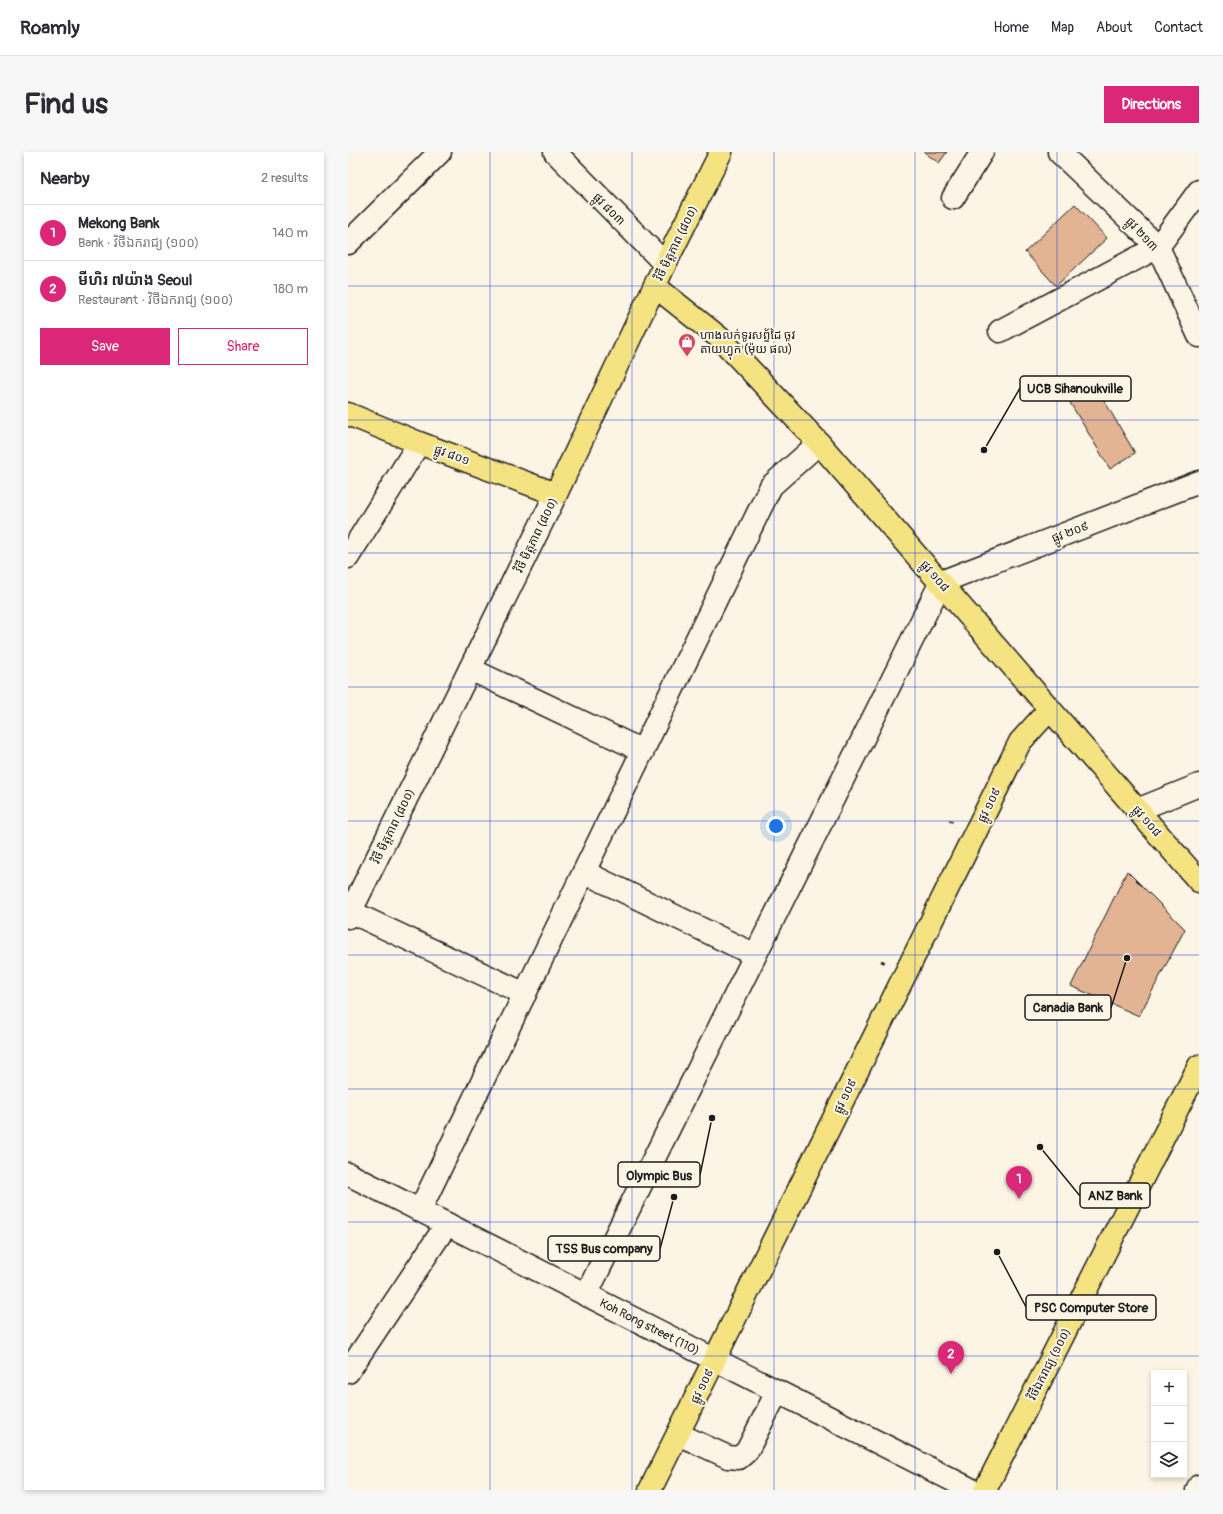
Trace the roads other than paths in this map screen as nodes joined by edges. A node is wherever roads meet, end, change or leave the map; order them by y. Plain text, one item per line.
1 (440, 152) edge
2 (555, 152) edge
3 (721, 152) edge
4 (982, 152) edge
5 (1058, 152) edge
6 (1199, 191) edge
7 (953, 198) dead end
8 (348, 243) edge
9 (1158, 247) junction
10 (665, 264) junction
11 (656, 287) junction
12 (1000, 331) dead end
13 (1199, 336) edge
14 (348, 414) edge
15 (418, 443) junction
16 (819, 443) junction
17 (1199, 482) edge
18 (556, 494) junction
19 (348, 557) edge
20 (941, 582) junction
21 (470, 669) junction
22 (1050, 709) junction
23 (643, 751) junction
24 (1199, 785) edge
25 (1137, 810) junction
26 (584, 872) junction
27 (1199, 881) edge
28 (349, 914) edge
29 (755, 955) junction
30 (525, 994) junction
31 (1199, 1066) edge
32 (1192, 1094) edge
33 (348, 1174) edge
34 (420, 1210) junction
35 (447, 1224) junction
36 (586, 1295) junction
37 (354, 1351) edge
38 (715, 1360) junction
39 (348, 1372) edge
40 (778, 1392) junction
41 (678, 1434) junction
42 (1199, 1486) edge
43 (650, 1490) edge
44 (972, 1490) edge
45 (986, 1490) edge
46 (1197, 1490) edge

1 - 8 street
2 - 10 street, ផ្លូវ ៨០៣
3 - 10 main road, វិថី មិត្តភាព (៨០០)
4 - 7 street
5 - 9 street, ផ្លូវ ២១៣
6 - 9 street
9 - 12 street
9 - 13 street, ផ្លូវ ២១៣
10 - 11 main road, វិថី មិត្តភាព (៨០០)
11 - 16 main road, ផ្លូវ ១០៨
11 - 18 main road, វិថី មិត្តភាព (៨០០)
14 - 15 main road, ផ្លូវ ៨០១
15 - 18 main road, ផ្លូវ ៨០១
15 - 19 street
16 - 20 main road, ផ្លូវ ១០៨
16 - 23 street
17 - 20 street, ផ្លូវ ២០៩
18 - 21 street, វិថី មិត្តភាព (៨០០)
20 - 22 main road, ផ្លូវ ១០៨
20 - 29 street
21 - 23 street
21 - 28 street, វិថី មិត្តភាព (៨០០)
22 - 25 main road, ផ្លូវ ១០៨
22 - 38 main road, ផ្លូវ ១០៩
23 - 26 street
24 - 25 street
25 - 27 main road, ផ្លូវ ១០៨
26 - 29 street
26 - 30 street
28 - 30 street
29 - 36 street
30 - 34 street
31 - 32 main road, វិថីឯករាជ្យ (១០០)
32 - 45 main road, វិថីឯករាជ្យ (១០០)
33 - 34 street, Koh Rong street (110)
34 - 35 street, Koh Rong street (110)
35 - 36 street, Koh Rong street (110)
35 - 37 street
36 - 38 street, Koh Rong street (110)
37 - 39 street
38 - 40 street, Koh Rong street (110)
38 - 41 main road, ផ្លូវ ១០៩
40 - 41 street
40 - 44 street, Koh Rong street (110)
41 - 43 main road, ផ្លូវ ១០៩
42 - 46 street

